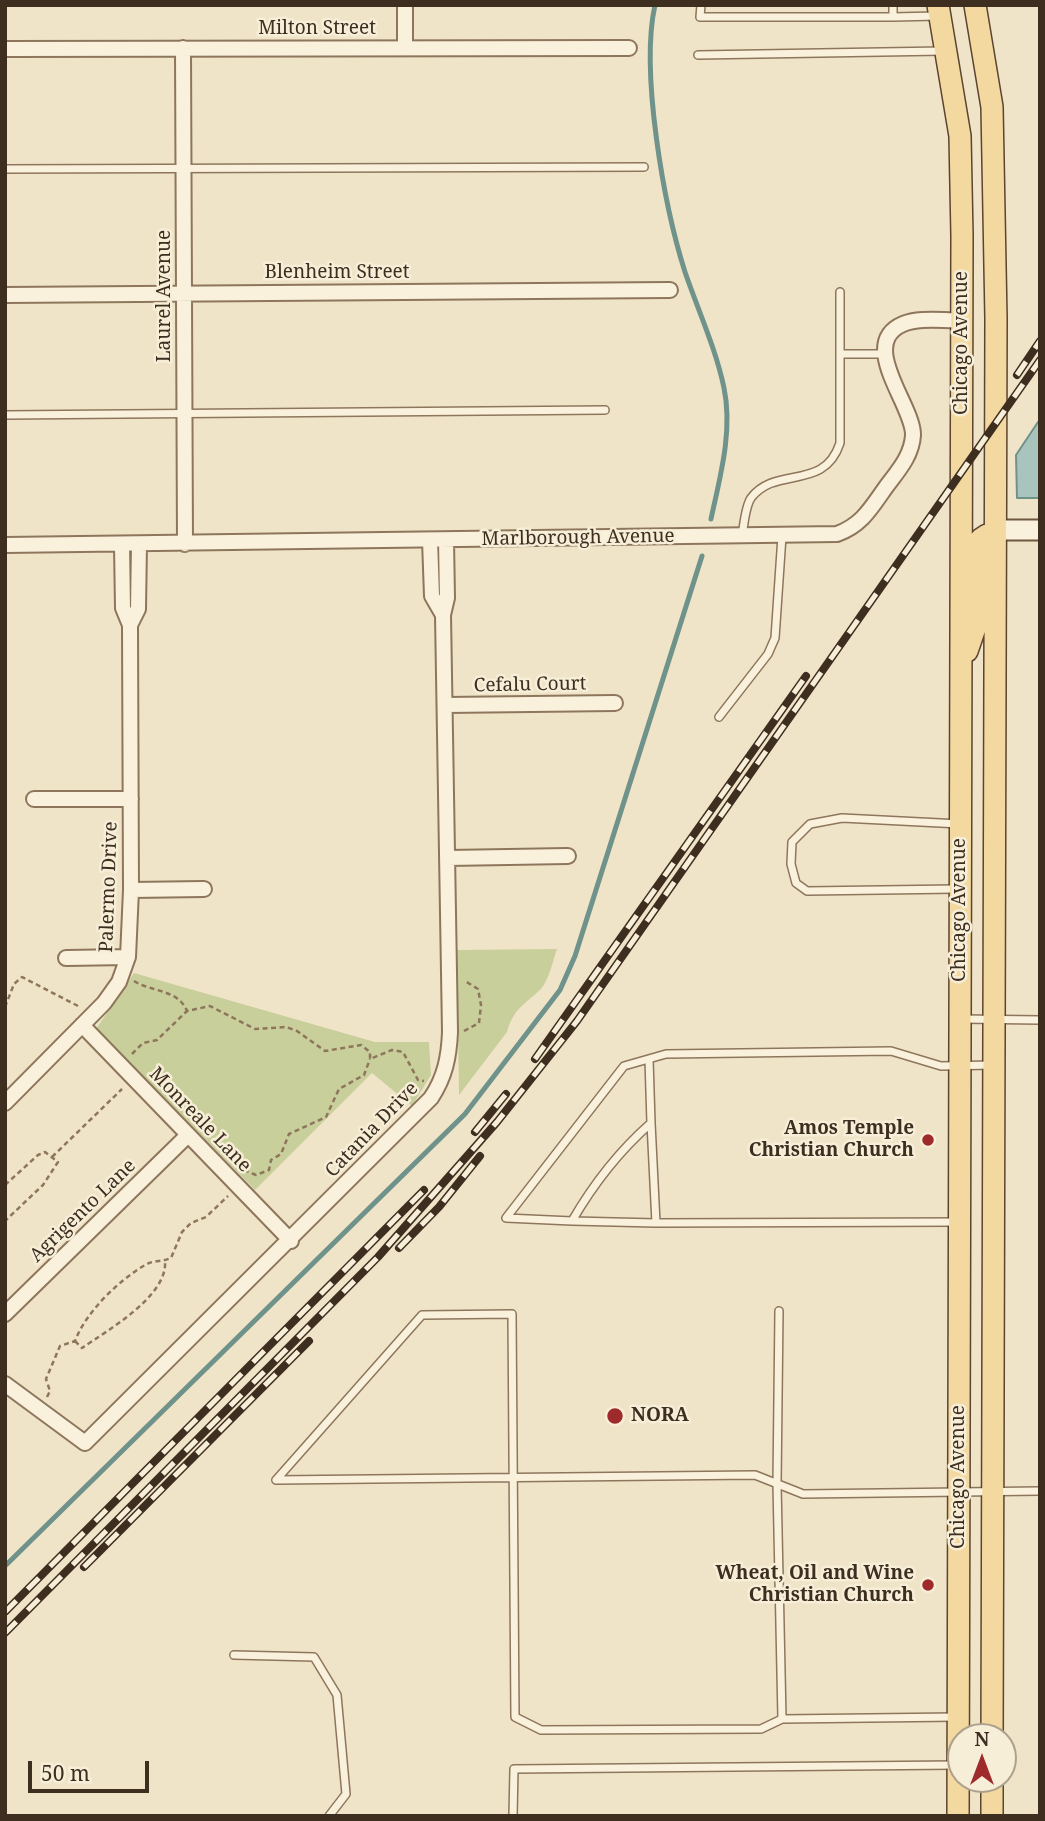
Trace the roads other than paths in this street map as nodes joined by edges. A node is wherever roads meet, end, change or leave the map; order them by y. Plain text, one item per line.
1 (405, 5) edge
2 (701, 5) edge
3 (893, 5) edge
4 (975, 5) edge
5 (939, 11) edge
6 (892, 17) junction
7 (183, 48) junction
8 (405, 48) junction
9 (629, 48) dead end
10 (5, 49) edge
11 (947, 51) junction
12 (698, 55) dead end
13 (644, 167) dead end
14 (5, 169) edge
15 (184, 169) junction
16 (670, 290) dead end
17 (840, 292) dead end
18 (184, 294) junction
19 (5, 295) edge
20 (996, 319) junction
21 (962, 320) junction
22 (840, 354) junction
23 (886, 354) junction
24 (605, 410) dead end
25 (185, 412) junction
26 (5, 415) edge
27 (995, 530) junction
28 (1040, 530) edge
29 (782, 536) junction
30 (742, 537) junction
31 (430, 540) junction
32 (446, 540) junction
33 (139, 544) junction
34 (185, 544) junction
35 (5, 545) edge
36 (122, 545) junction
37 (443, 615) junction
38 (130, 625) junction
39 (961, 670) junction
40 (615, 703) dead end
41 (446, 705) junction
42 (719, 717) dead end
43 (34, 799) dead end
44 (131, 799) junction
45 (960, 824) junction
46 (568, 856) dead end
47 (448, 858) junction
48 (204, 889) dead end
49 (960, 889) junction
50 (131, 890) junction
51 (128, 957) junction
52 (66, 958) dead end
53 (960, 1019) junction
54 (993, 1019) junction
55 (1040, 1020) edge
56 (82, 1026) junction
57 (649, 1059) junction
58 (993, 1065) junction
59 (959, 1066) junction
60 (5, 1102) edge
61 (651, 1123) junction
62 (188, 1135) junction
63 (572, 1221) junction
64 (959, 1222) junction
65 (656, 1223) junction
66 (291, 1241) junction
67 (779, 1311) dead end
68 (5, 1314) edge
69 (5, 1384) edge
70 (513, 1479) junction
71 (777, 1484) junction
72 (959, 1491) junction
73 (993, 1491) junction
74 (1040, 1491) edge
75 (233, 1655) dead end
76 (958, 1717) junction
77 (782, 1719) junction
78 (958, 1723) edge
79 (992, 1723) edge
80 (947, 1765) edge
81 (958, 1793) edge
82 (992, 1793) edge
83 (329, 1816) edge
84 (513, 1816) edge
85 (958, 1816) edge
86 (992, 1816) edge

1 - 8 street
2 - 6 lane
3 - 6 lane
4 - 20 main road, Chicago Avenue
5 - 6 lane
5 - 11 main road, Chicago Avenue
7 - 8 street, Milton Street
7 - 10 street, Milton Street
7 - 15 street, Laurel Avenue
8 - 9 street, Milton Street
11 - 12 lane
11 - 21 main road, Chicago Avenue
13 - 15 lane
14 - 15 lane
15 - 18 street, Laurel Avenue
16 - 18 street, Blenheim Street
17 - 22 lane
18 - 19 street, Blenheim Street
18 - 25 street, Laurel Avenue
20 - 21 main road
20 - 27 main road, Chicago Avenue
21 - 23 street
21 - 39 main road, Chicago Avenue
22 - 23 lane
22 - 30 lane
23 - 29 street, Marlborough Avenue
24 - 25 lane
25 - 26 lane
25 - 34 street, Laurel Avenue
27 - 28 street
27 - 39 main road
27 - 54 main road, Chicago Avenue
29 - 30 street, Marlborough Avenue
29 - 42 lane
30 - 32 street, Marlborough Avenue
31 - 32 street, Marlborough Avenue
31 - 34 street, Marlborough Avenue
31 - 37 street, Catania Drive
32 - 37 street, Catania Drive
33 - 34 street, Marlborough Avenue
33 - 36 street, Marlborough Avenue
33 - 38 street, Palermo Drive
35 - 36 street, Marlborough Avenue
36 - 38 street, Palermo Drive
37 - 41 street, Catania Drive
38 - 44 street, Palermo Drive
39 - 45 main road, Chicago Avenue
40 - 41 street, Cefalu Court
41 - 47 street, Catania Drive
43 - 44 street
44 - 50 street, Palermo Drive
45 - 49 main road, Chicago Avenue
45 - 49 lane
46 - 47 street
47 - 66 street, Catania Drive
48 - 50 street
49 - 53 main road, Chicago Avenue
50 - 51 street, Palermo Drive
51 - 52 street
51 - 56 street, Palermo Drive
53 - 54 lane
53 - 59 main road, Chicago Avenue
54 - 55 lane
54 - 58 main road, Chicago Avenue
56 - 60 street, Palermo Drive
56 - 62 street, Monreale Lane
57 - 59 lane
57 - 61 lane
57 - 63 lane
58 - 59 lane
58 - 73 main road, Chicago Avenue
59 - 64 main road, Chicago Avenue
61 - 63 lane
61 - 65 lane
62 - 66 street, Monreale Lane
62 - 68 street, Agrigento Lane
63 - 65 lane
64 - 65 lane
64 - 72 main road, Chicago Avenue
66 - 69 street, Catania Drive
67 - 71 lane
70 - 70 lane
70 - 71 lane
70 - 77 lane
71 - 72 lane
71 - 77 lane
72 - 73 lane
72 - 76 main road, Chicago Avenue
73 - 74 lane
73 - 79 main road, Chicago Avenue
75 - 83 lane
76 - 77 lane
76 - 78 main road, Chicago Avenue
80 - 84 lane
81 - 85 main road, Chicago Avenue
82 - 86 main road

